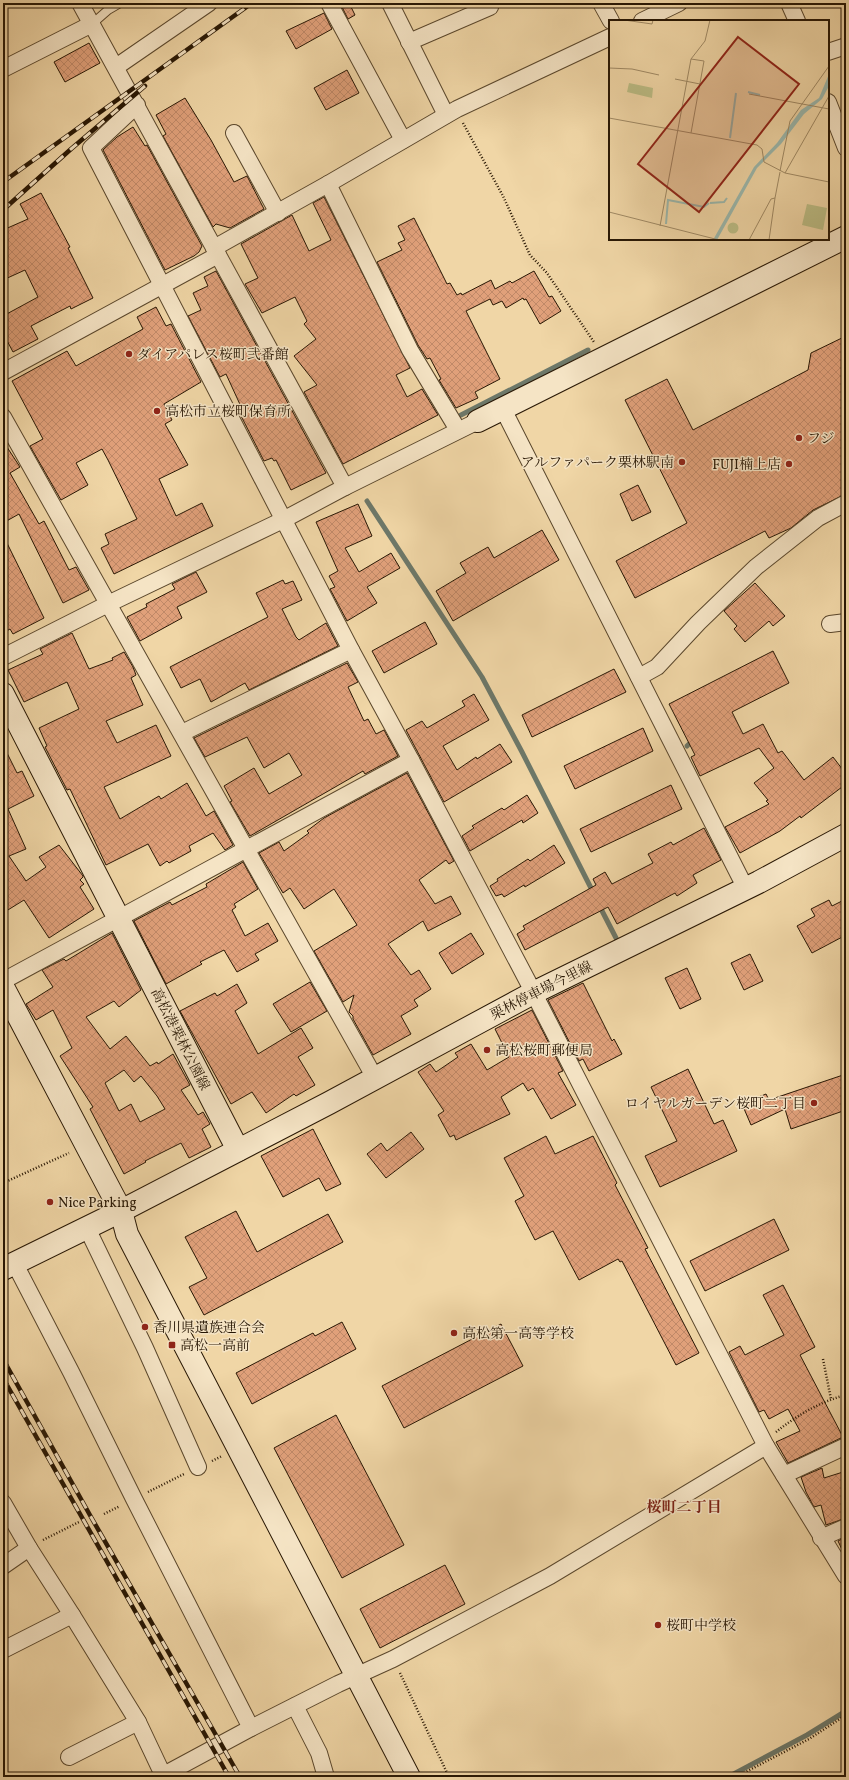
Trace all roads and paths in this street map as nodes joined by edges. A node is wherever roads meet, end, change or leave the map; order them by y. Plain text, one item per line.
1 (80, 3) edge
2 (120, 3) edge
3 (209, 3) edge
4 (329, 3) edge
5 (390, 3) edge
6 (601, 3) edge
7 (679, 3) edge
8 (790, 3) edge
9 (490, 7) dead end
10 (610, 20) edge
11 (644, 20) edge
12 (796, 20) edge
13 (92, 24) junction
14 (609, 37) edge
15 (409, 42) junction
16 (846, 46) edge
17 (829, 52) edge
18 (116, 67) junction
19 (3, 69) edge
20 (137, 105) junction
21 (829, 105) edge
22 (451, 112) junction
23 (234, 133) dead end
24 (403, 140) junction
25 (846, 148) edge
26 (328, 184) junction
27 (278, 213) junction
28 (846, 237) edge
29 (216, 251) junction
30 (163, 285) junction
31 (604, 358) junction
32 (3, 372) edge
33 (503, 409) junction
34 (3, 417) edge
35 (478, 422) joint
36 (458, 430) junction
37 (345, 487) junction
38 (846, 503) edge
39 (283, 520) junction
40 (108, 604) junction
41 (351, 650) junction
42 (3, 657) edge
43 (639, 677) junction
44 (3, 694) edge
45 (182, 733) junction
46 (411, 760) junction
47 (846, 835) edge
48 (248, 850) junction
49 (746, 889) junction
50 (118, 918) junction
51 (3, 981) edge
52 (3, 987) edge
53 (533, 993) junction
54 (375, 1078) junction
55 (238, 1150) junction
56 (71, 1152) dead end
57 (3, 1183) edge
58 (121, 1211) junction
59 (87, 1228) junction
60 (9, 1267) edge
61 (823, 1359) dead end
62 (846, 1395) edge
63 (831, 1399) junction
64 (765, 1444) junction
65 (846, 1446) edge
66 (225, 1455) dead end
67 (198, 1467) junction
68 (784, 1475) junction
69 (134, 1499) junction
70 (3, 1503) edge
71 (104, 1514) dead end
72 (79, 1522) dead end
73 (846, 1527) edge
74 (821, 1538) junction
75 (29, 1548) junction
76 (3, 1566) edge
77 (846, 1576) edge
78 (72, 1615) junction
79 (3, 1650) edge
80 (394, 1659) junction
81 (356, 1675) junction
82 (295, 1706) junction
83 (846, 1715) edge
84 (138, 1722) junction
85 (251, 1728) junction
86 (69, 1757) dead end
87 (163, 1776) edge
88 (326, 1777) edge
89 (408, 1777) edge
90 (450, 1777) edge
91 (736, 1777) edge

1 - 13 street
2 - 13 lane
3 - 18 street
4 - 24 street
5 - 15 street
6 - 10 street
7 - 11 street
8 - 12 street
9 - 15 street
13 - 18 street
13 - 19 street
14 - 22 street
15 - 22 street
16 - 17 street
18 - 20 street
20 - 29 street
20 - 30 street
21 - 25 street
22 - 24 street
22 - 31 path
23 - 27 street
24 - 26 street
26 - 27 street
26 - 36 street
27 - 29 street
28 - 31 main road
29 - 30 street
29 - 37 street
30 - 32 street
30 - 39 street
31 - 33 main road
33 - 35 main road
33 - 43 street
34 - 40 street
35 - 36 street
36 - 37 street
37 - 39 street
38 - 43 street
39 - 40 street
39 - 41 street
40 - 42 street
40 - 45 street
41 - 45 street
41 - 46 street
43 - 49 street
44 - 50 main road, 高松港栗林公園線
45 - 48 street
46 - 48 street
46 - 53 street
47 - 49 main road, 栗林停車場今里線
48 - 50 street
48 - 54 street
49 - 53 main road, 栗林停車場今里線
50 - 51 street
50 - 55 main road, 高松港栗林公園線
52 - 58 main road
53 - 54 main road, 栗林停車場今里線
53 - 64 street
54 - 55 main road, 栗林停車場今里線
55 - 58 main road
56 - 57 path
58 - 59 main road
58 - 81 main road
59 - 60 main road
59 - 67 street
60 - 69 street
61 - 63 path
62 - 63 path
63 - 64 path
64 - 68 street
64 - 80 street
65 - 68 street
66 - 67 path
67 - 69 path
68 - 74 street
69 - 71 path
69 - 85 street
70 - 75 street
72 - 75 path
73 - 74 street
74 - 77 street
75 - 76 street
75 - 78 street
78 - 79 street
78 - 84 street
80 - 81 street
80 - 90 path
81 - 82 street
81 - 89 main road
82 - 85 street
82 - 88 street
83 - 91 path
84 - 86 street
84 - 87 street
85 - 87 street

